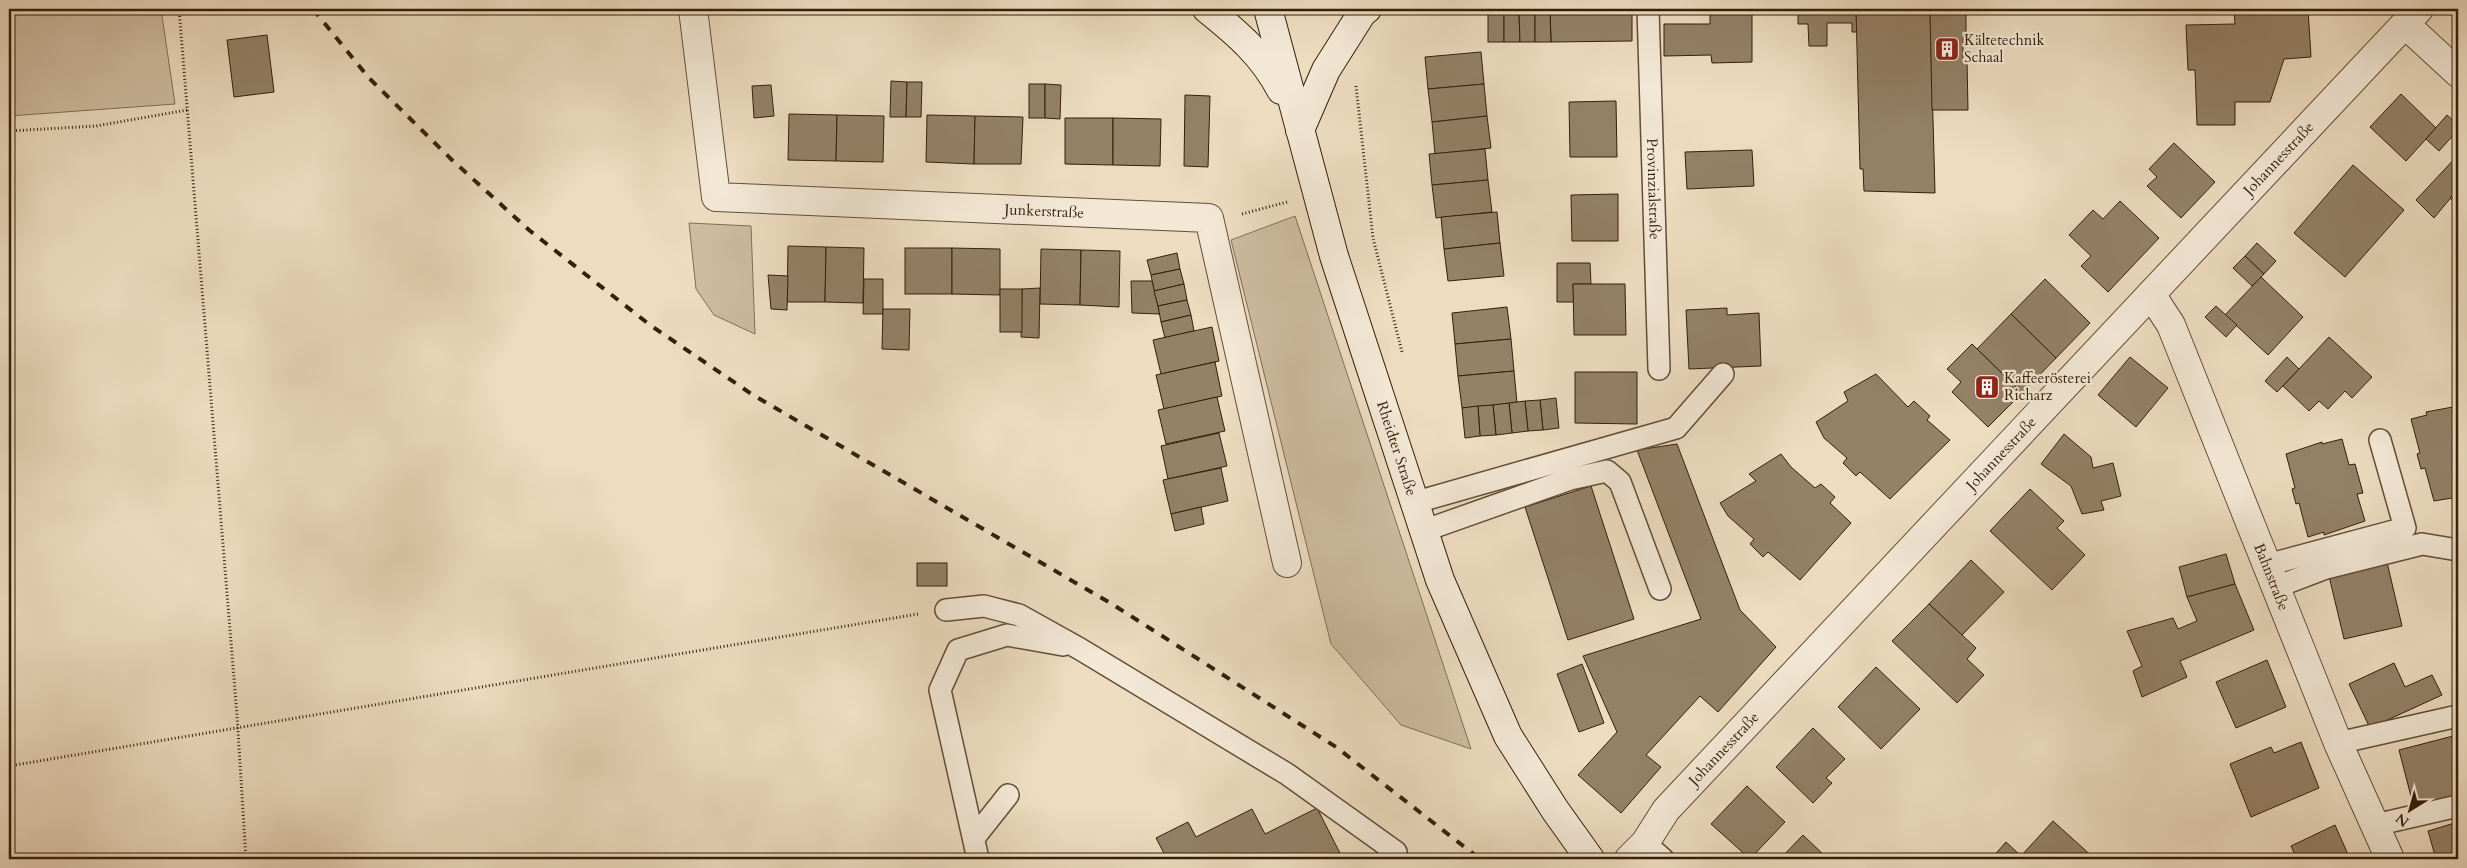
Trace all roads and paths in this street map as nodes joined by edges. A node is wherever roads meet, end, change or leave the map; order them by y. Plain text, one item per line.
1 (179, 9) edge
2 (693, 9) edge
3 (1207, 9) edge
4 (1268, 9) edge
5 (1367, 9) edge
6 (1648, 9) edge
7 (2413, 17) edge
8 (2458, 73) edge
9 (1358, 78) dead end
10 (187, 110) junction
11 (1300, 130) junction
12 (9, 131) edge
13 (1286, 192) dead end
14 (1209, 218) junction
15 (2150, 294) junction
16 (1403, 354) dead end
17 (1659, 369) dead end
18 (1723, 374) dead end
19 (2380, 440) dead end
20 (1413, 503) junction
21 (1423, 532) junction
22 (2458, 550) edge
23 (1287, 563) dead end
24 (2272, 576) junction
25 (1660, 589) dead end
26 (946, 610) joint
27 (1080, 649) junction
28 (2458, 716) edge
29 (237, 728) junction
30 (2338, 743) junction
31 (9, 766) edge
32 (1008, 795) dead end
33 (2458, 806) edge
34 (2376, 826) junction
35 (974, 838) junction
36 (1396, 852) dead end
37 (1646, 854) edge
38 (246, 859) edge
39 (978, 859) edge
40 (1590, 859) edge
41 (2390, 859) edge

1 - 10 path
2 - 14 street, Junkerstraße
3 - 11 street
4 - 11 street, Rheidter Straße
5 - 11 street
6 - 17 lane, Provinzialstraße
7 - 8 street
7 - 15 street, Johannesstraße
9 - 16 path
10 - 12 path
10 - 29 path
11 - 20 street, Rheidter Straße
13 - 14 path
14 - 23 street
15 - 24 street, Bahnstraße
15 - 37 street, Johannesstraße
18 - 20 lane
19 - 24 lane
20 - 21 street, Rheidter Straße
21 - 25 lane
21 - 40 street, Rheidter Straße
22 - 24 lane
24 - 30 street, Bahnstraße
26 - 27 lane
26 - 29 path
27 - 35 lane
27 - 36 lane
28 - 30 lane
29 - 31 path
29 - 38 path
30 - 34 street, Bahnstraße
32 - 35 lane
33 - 34 lane
34 - 41 street, Bahnstraße
35 - 39 lane

